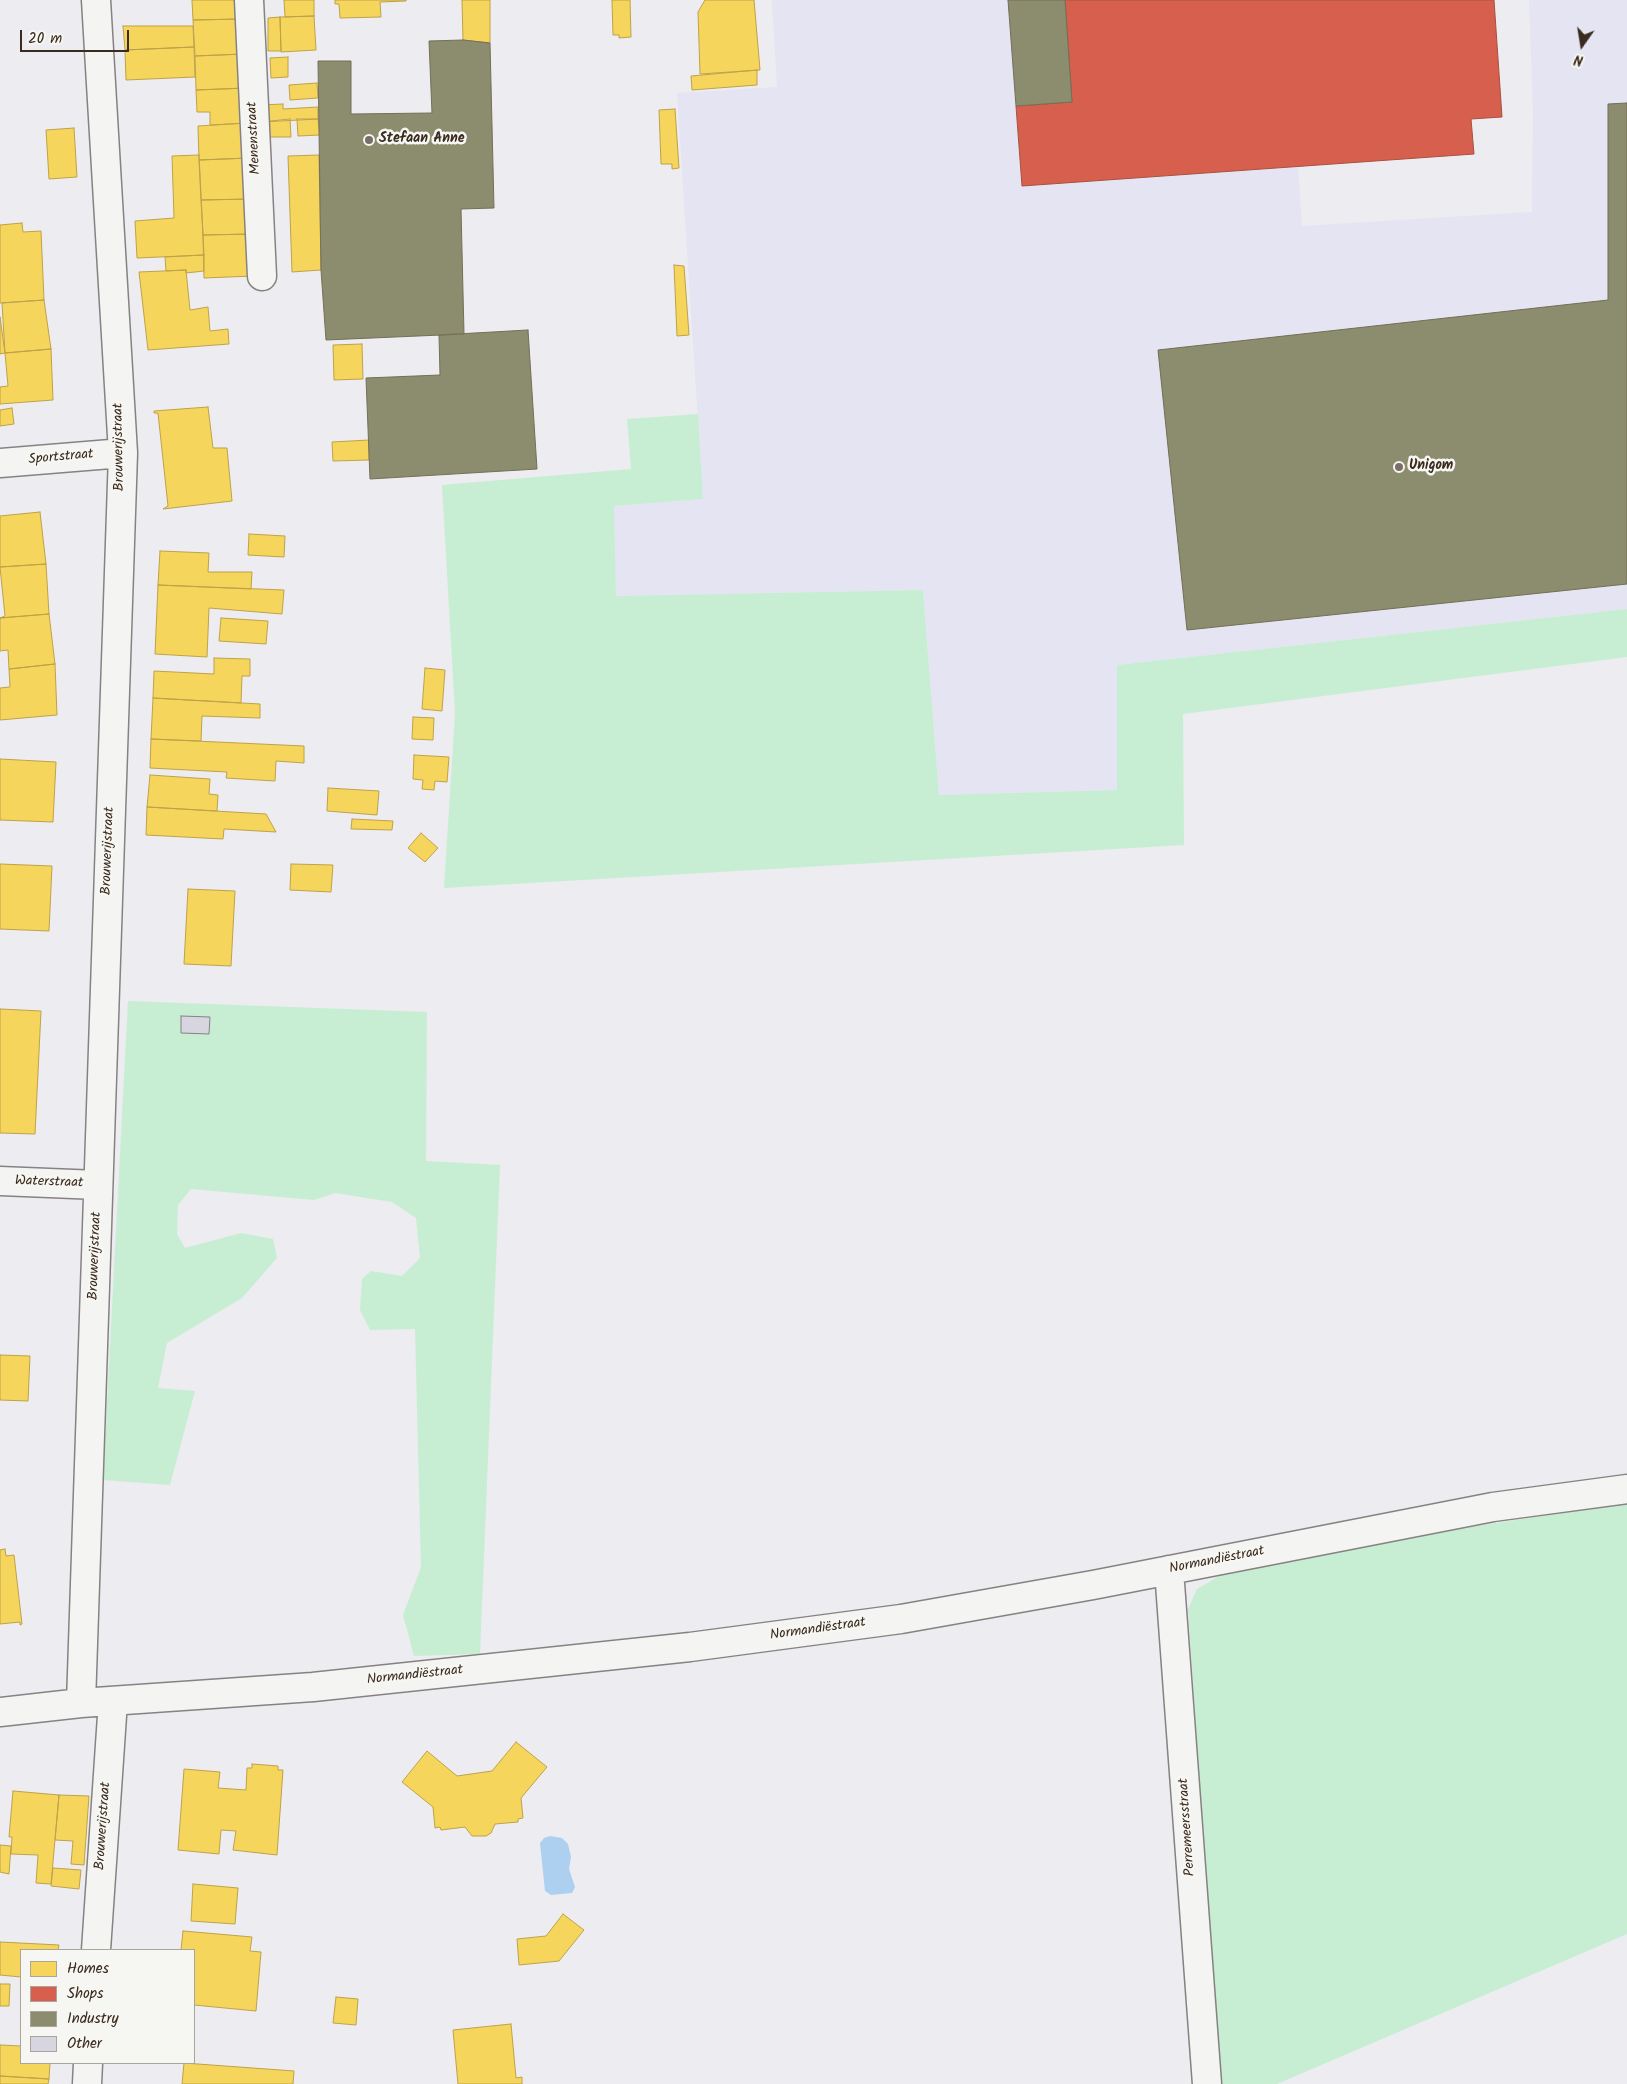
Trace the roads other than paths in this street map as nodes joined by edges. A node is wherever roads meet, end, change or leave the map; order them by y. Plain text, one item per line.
1 (96, 0) edge
2 (249, 0) edge
3 (262, 276) dead end
4 (123, 452) junction
5 (0, 463) edge
6 (0, 1181) edge
7 (98, 1184) junction
8 (1627, 1489) edge
9 (1169, 1570) junction
10 (112, 1701) junction
11 (81, 1703) junction
12 (0, 1712) edge
13 (96, 1949) edge
14 (88, 2064) edge
15 (87, 2084) edge
16 (1207, 2084) edge

1 - 4 street, Brouwerijstraat
2 - 3 street, Menenstraat
4 - 5 street, Sportstraat
4 - 7 street, Brouwerijstraat
6 - 7 street, Waterstraat
7 - 11 street, Brouwerijstraat
8 - 9 street, Normandiëstraat
9 - 10 street, Normandiëstraat
9 - 16 street, Perremeersstraat
10 - 11 street, Normandiëstraat
10 - 13 street, Brouwerijstraat
11 - 12 street, Normandiëstraat
14 - 15 street

